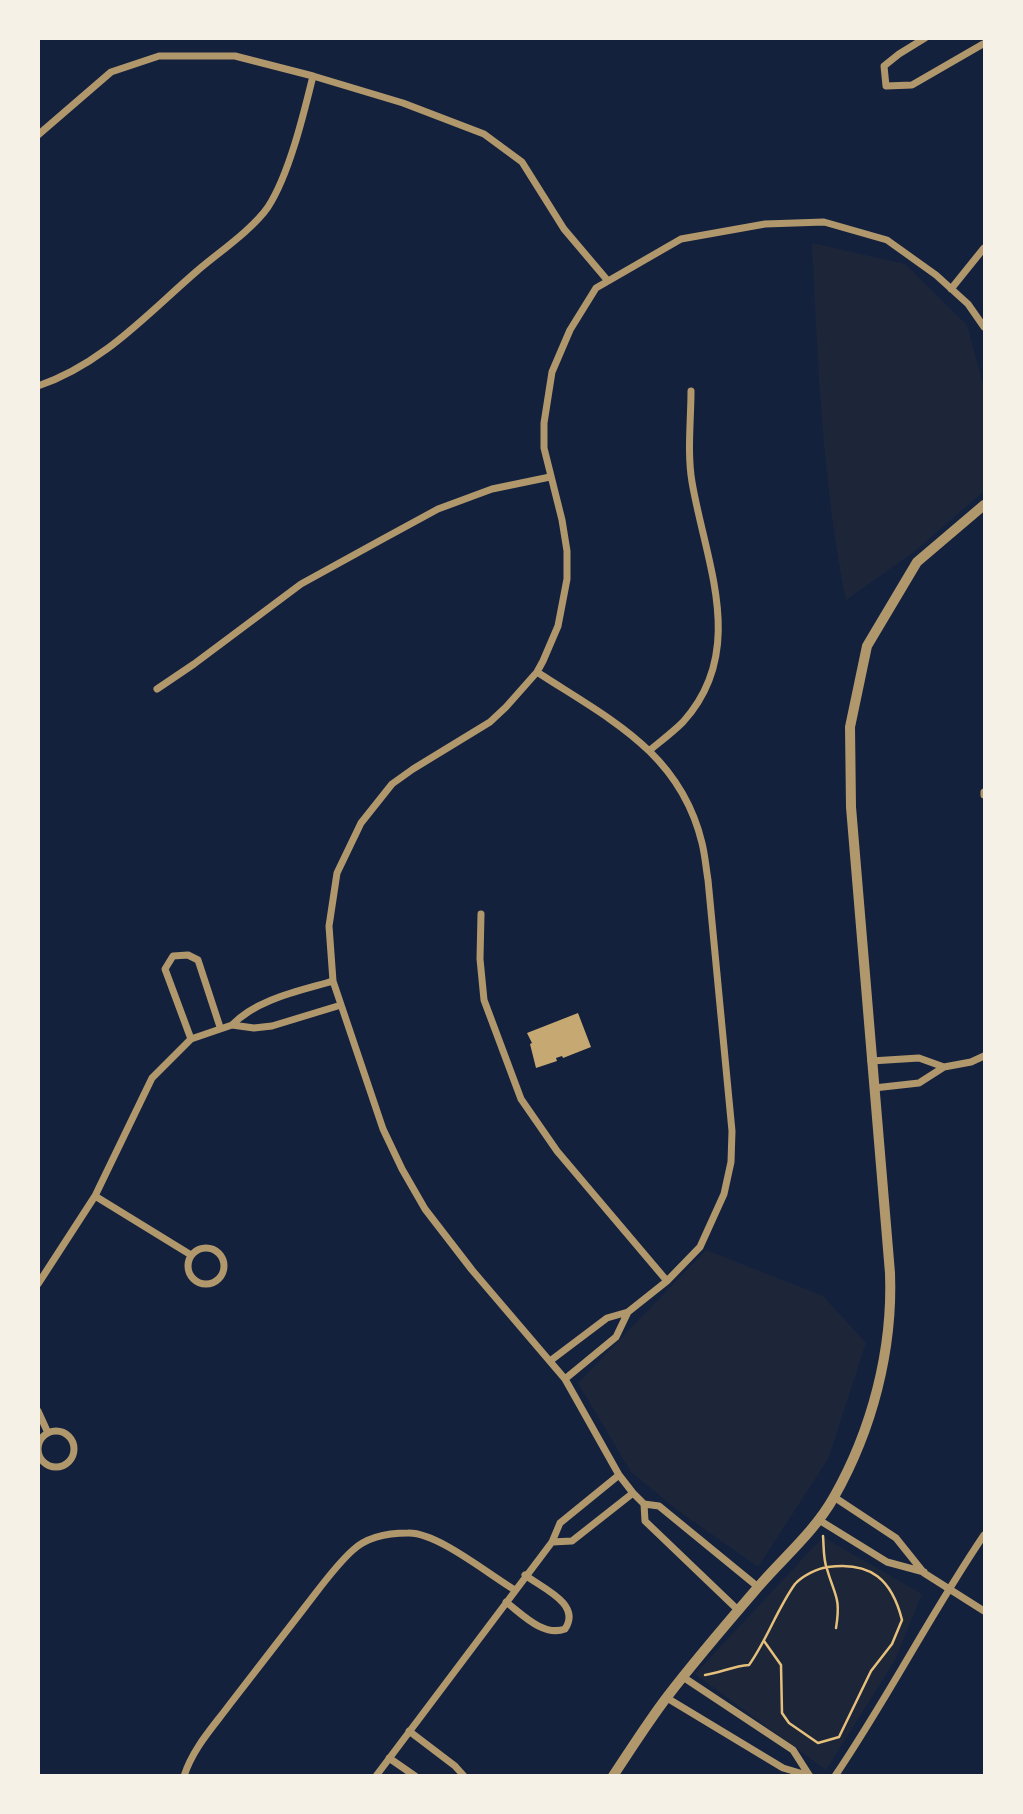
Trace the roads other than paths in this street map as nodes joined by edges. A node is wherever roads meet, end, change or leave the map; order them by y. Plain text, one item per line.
1 (925, 38) edge
2 (982, 42) edge
3 (313, 76) junction
4 (38, 135) edge
5 (985, 248) edge
6 (608, 281) junction
7 (951, 289) junction
8 (985, 327) edge
9 (38, 386) edge
10 (691, 391) dead end
11 (550, 477) junction
12 (985, 505) edge
13 (537, 672) junction
14 (157, 689) dead end
15 (650, 750) junction
16 (481, 914) dead end
17 (333, 982) junction
18 (341, 1005) junction
19 (232, 1025) junction
20 (220, 1027) junction
21 (191, 1039) junction
22 (985, 1056) edge
23 (871, 1061) junction
24 (944, 1067) junction
25 (874, 1088) junction
26 (95, 1196) junction
27 (191, 1255) junction
28 (667, 1281) junction
29 (38, 1284) edge
30 (628, 1312) junction
31 (551, 1360) junction
32 (565, 1379) junction
33 (38, 1411) edge
34 (48, 1433) junction
35 (619, 1475) junction
36 (633, 1493) junction
37 (834, 1497) junction
38 (644, 1504) junction
39 (819, 1520) junction
40 (985, 1535) edge
41 (552, 1542) junction
42 (924, 1573) junction
43 (525, 1575) junction
44 (758, 1587) junction
45 (948, 1589) junction
46 (515, 1590) junction
47 (506, 1602) junction
48 (739, 1611) junction
49 (985, 1611) edge
50 (683, 1676) junction
51 (667, 1698) junction
52 (410, 1731) junction
53 (389, 1758) junction
54 (810, 1775) edge
55 (184, 1776) edge
56 (376, 1776) edge
57 (415, 1776) edge
58 (464, 1776) edge
59 (613, 1776) edge
60 (835, 1776) edge

1 - 2 street
3 - 4 street
3 - 6 street
3 - 9 street
5 - 7 street
6 - 7 street
6 - 11 street
7 - 8 street
10 - 15 street
11 - 13 street
11 - 14 street
12 - 23 street
13 - 15 street
13 - 17 street
15 - 28 street
16 - 28 street
17 - 18 street
17 - 19 street
18 - 19 street
18 - 31 street
19 - 20 street
20 - 21 street
20 - 21 street
21 - 26 street
22 - 24 street
23 - 24 street
23 - 25 street
24 - 25 street
25 - 37 street
26 - 27 street
26 - 29 street
27 - 27 street
28 - 30 street
30 - 31 street
30 - 32 street
31 - 32 street
32 - 35 street
33 - 34 street
34 - 34 street
35 - 36 street
35 - 41 street
36 - 38 street
36 - 41 street
37 - 39 street
37 - 42 street
38 - 44 street
38 - 48 street
39 - 42 street
39 - 44 street
40 - 45 street
41 - 43 street
42 - 45 street
43 - 46 street
43 - 47 street
44 - 48 street
45 - 49 street
45 - 60 street
46 - 47 street
46 - 55 street
47 - 52 street
48 - 50 street
50 - 51 street
50 - 54 street
51 - 54 street
51 - 59 street
52 - 53 street
52 - 58 street
53 - 56 street
53 - 57 street

